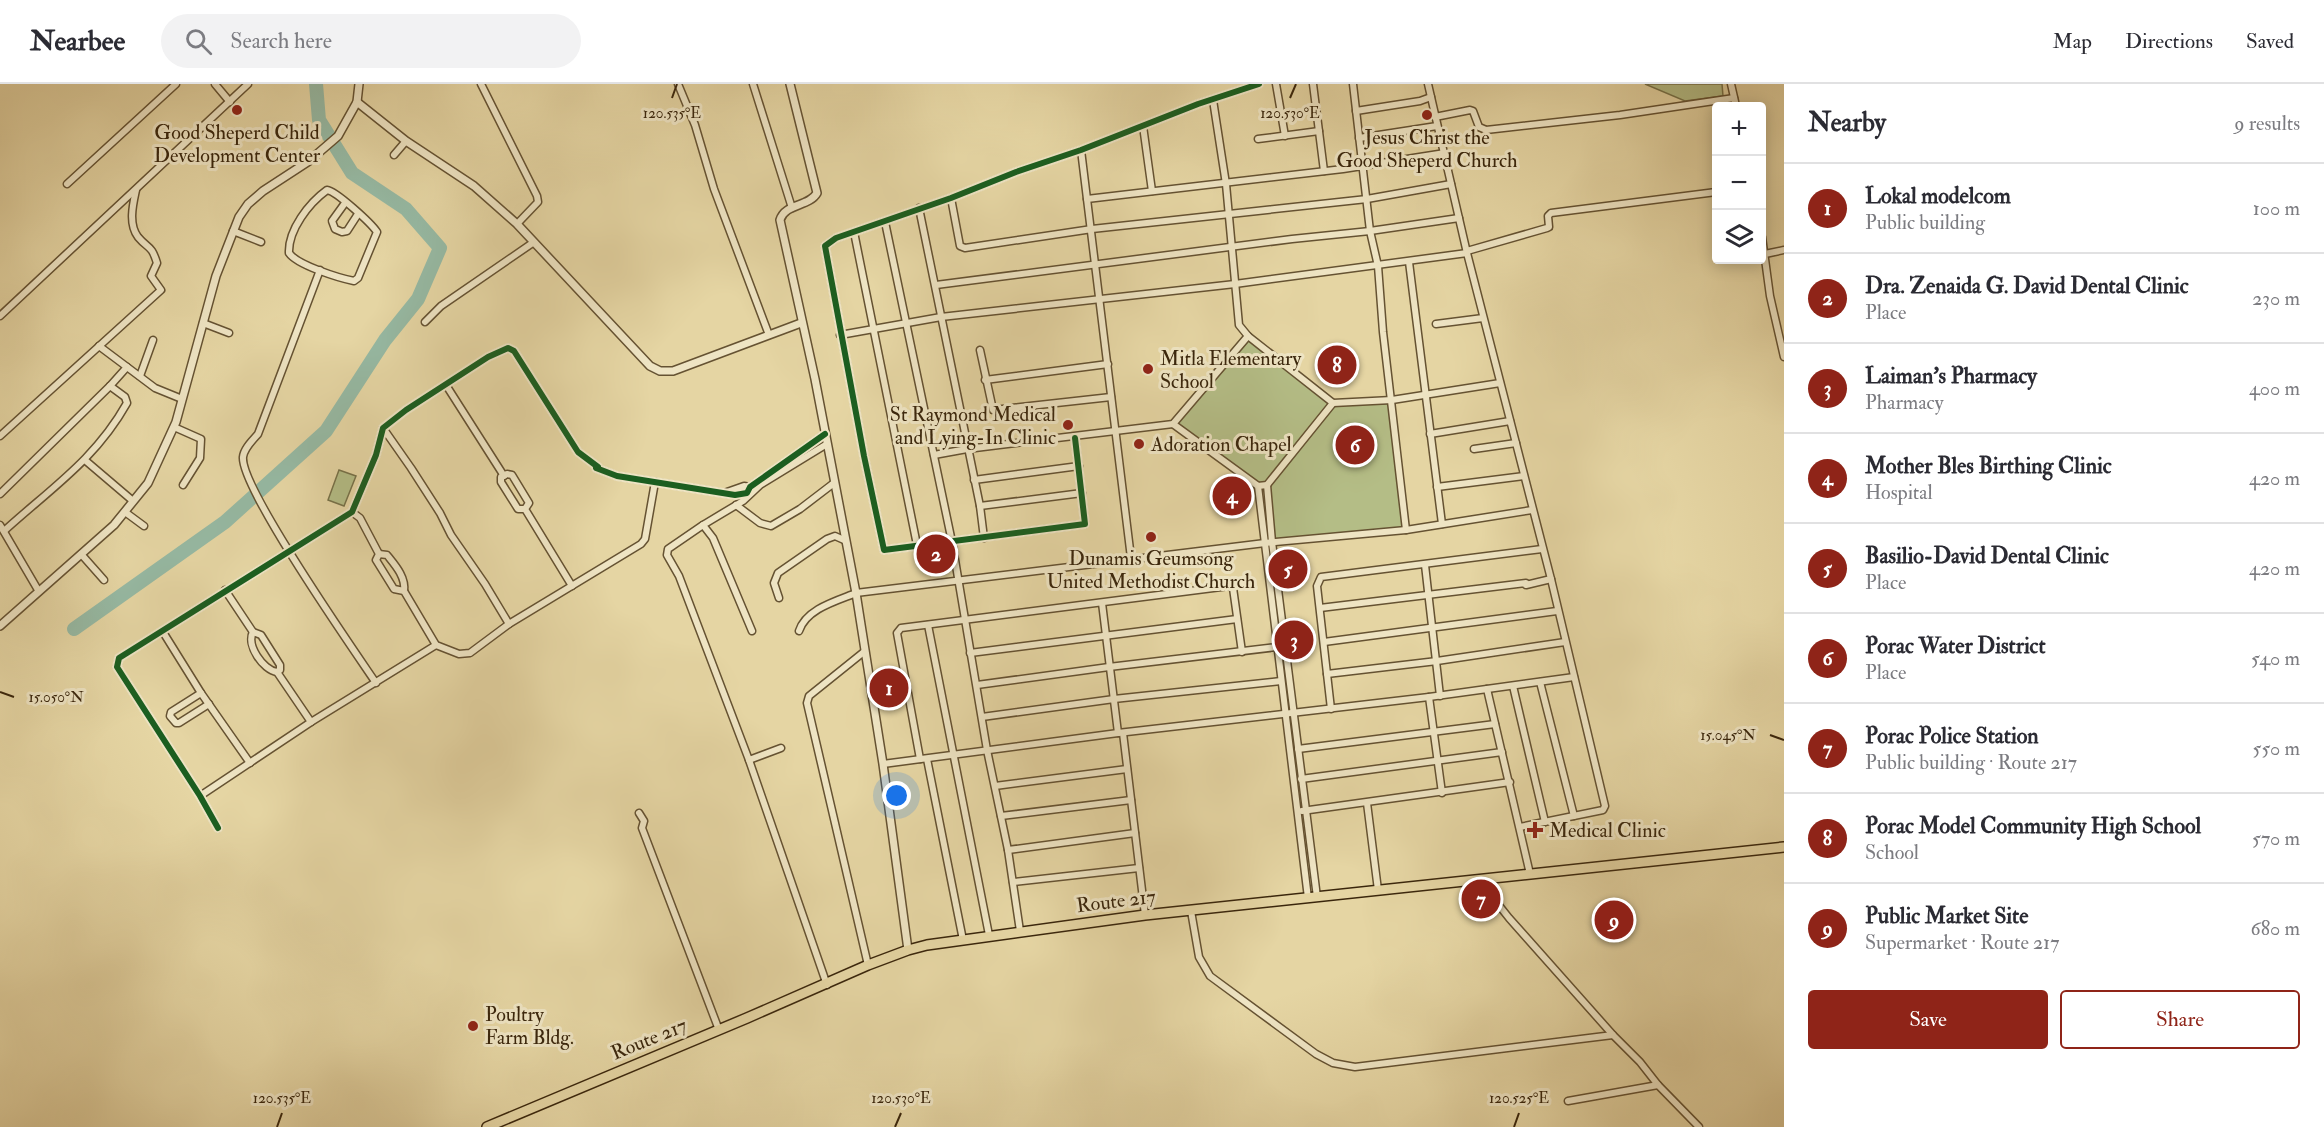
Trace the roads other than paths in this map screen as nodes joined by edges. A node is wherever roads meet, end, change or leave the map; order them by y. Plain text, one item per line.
1 (176, 84) edge
2 (215, 84) edge
3 (248, 84) edge
4 (359, 84) edge
5 (482, 84) edge
6 (678, 84) edge
7 (753, 84) edge
8 (790, 84) edge
9 (1259, 84) edge
10 (1276, 84) edge
11 (1313, 84) edge
12 (1353, 84) edge
13 (1428, 84) edge
14 (1731, 84) edge
15 (1431, 97) junction
16 (1734, 98) junction
17 (1213, 100) junction
18 (230, 102) junction
19 (357, 102) junction
20 (1735, 102) edge
21 (1356, 111) junction
22 (1435, 117) junction
23 (1143, 126) junction
24 (1437, 126) junction
25 (1319, 131) junction
26 (1285, 136) junction
27 (1359, 138) junction
28 (1258, 139) dead end
29 (406, 141) junction
30 (1082, 150) junction
31 (1445, 153) junction
32 (394, 155) dead end
33 (1363, 166) junction
34 (1324, 171) junction
35 (67, 184) dead end
36 (1226, 184) junction
37 (1451, 184) junction
38 (136, 189) junction
39 (1152, 191) junction
40 (1712, 193) edge
41 (951, 198) junction
42 (1087, 199) junction
43 (1367, 199) junction
44 (345, 203) junction
45 (792, 208) junction
46 (919, 208) junction
47 (358, 214) junction
48 (1228, 214) junction
49 (1460, 218) junction
50 (885, 222) junction
51 (517, 224) junction
52 (1092, 229) junction
53 (233, 231) junction
54 (1370, 231) junction
55 (854, 232) junction
56 (534, 242) junction
57 (261, 243) dead end
58 (1231, 247) junction
59 (1784, 250) edge
60 (1467, 252) junction
61 (1766, 254) edge
62 (1409, 262) junction
63 (1766, 262) edge
64 (1095, 263) junction
65 (1378, 266) junction
66 (320, 270) junction
67 (1235, 284) junction
68 (936, 285) junction
69 (1100, 299) junction
70 (0, 316) edge
71 (941, 317) junction
72 (1483, 318) junction
73 (425, 322) dead end
74 (907, 322) junction
75 (801, 323) junction
76 (203, 324) junction
77 (1436, 324) dead end
78 (872, 329) junction
79 (229, 333) dead end
80 (769, 335) junction
81 (840, 335) junction
82 (1248, 336) junction
83 (153, 340) dead end
84 (99, 346) junction
85 (980, 350) dead end
86 (1784, 357) edge
87 (1108, 364) junction
88 (126, 367) junction
89 (140, 376) junction
90 (986, 380) junction
91 (1500, 383) junction
92 (446, 385) junction
93 (110, 387) junction
94 (1427, 394) junction
95 (1112, 397) junction
96 (182, 399) junction
97 (1392, 400) junction
98 (1333, 404) junction
99 (1510, 421) junction
100 (1173, 424) junction
101 (174, 427) junction
102 (383, 428) junction
103 (1115, 433) junction
104 (825, 434) junction
105 (1430, 434) junction
106 (0, 436) edge
107 (1075, 438) junction
108 (827, 444) junction
109 (1516, 444) junction
110 (967, 449) junction
111 (1474, 449) dead end
112 (934, 455) junction
113 (86, 461) junction
114 (1079, 466) junction
115 (504, 476) junction
116 (1524, 476) junction
117 (974, 480) junction
118 (656, 482) junction
119 (834, 483) junction
120 (183, 484) dead end
121 (1267, 485) junction
122 (1258, 486) junction
123 (1437, 487) junction
124 (1082, 493) junction
125 (0, 494) edge
126 (133, 501) junction
127 (735, 505) junction
128 (980, 506) junction
129 (525, 509) junction
130 (1532, 510) junction
131 (125, 512) junction
132 (352, 512) junction
133 (1442, 524) junction
134 (703, 525) junction
135 (144, 526) dead end
136 (2, 528) edge
137 (1406, 530) junction
138 (984, 538) junction
139 (844, 540) junction
140 (952, 542) junction
141 (1268, 543) junction
142 (917, 545) junction
143 (1542, 549) junction
144 (289, 550) junction
145 (81, 554) junction
146 (379, 554) junction
147 (1131, 558) junction
148 (1425, 565) junction
149 (1551, 579) junction
150 (104, 580) dead end
151 (958, 581) junction
152 (572, 586) junction
153 (38, 590) junction
154 (225, 590) junction
155 (404, 591) junction
156 (856, 593) junction
157 (1429, 595) junction
158 (779, 598) dead end
159 (1102, 603) junction
160 (1320, 608) junction
161 (1557, 611) junction
162 (1237, 619) junction
163 (965, 621) junction
164 (509, 624) junction
165 (928, 625) junction
166 (0, 626) edge
167 (1432, 628) junction
168 (752, 631) dead end
169 (799, 631) dead end
170 (163, 632) junction
171 (253, 632) junction
172 (1106, 635) junction
173 (1324, 642) junction
174 (1565, 642) junction
175 (436, 645) junction
176 (1277, 647) junction
177 (866, 651) junction
178 (1242, 652) junction
179 (970, 653) junction
180 (1437, 661) junction
181 (1109, 667) junction
182 (277, 672) junction
183 (1327, 674) junction
184 (1574, 677) junction
185 (1281, 681) junction
186 (1540, 682) junction
187 (376, 683) junction
188 (977, 685) junction
189 (1513, 686) junction
190 (1486, 689) junction
191 (201, 693) junction
192 (1440, 696) junction
193 (1429, 697) junction
194 (1114, 699) junction
195 (209, 704) junction
196 (1331, 709) junction
197 (1293, 714) junction
198 (1284, 715) junction
199 (982, 717) junction
200 (311, 722) junction
201 (1495, 724) junction
202 (1433, 732) junction
203 (1120, 733) junction
204 (781, 748) dead end
205 (1298, 749) junction
206 (987, 750) junction
207 (1502, 752) junction
208 (955, 756) junction
209 (924, 759) junction
210 (749, 760) junction
211 (1437, 761) junction
212 (250, 763) junction
213 (883, 764) junction
214 (1127, 769) junction
215 (1301, 778) junction
216 (1510, 782) junction
217 (994, 786) junction
218 (1442, 793) junction
219 (200, 795) junction
220 (1131, 800) junction
221 (1367, 803) junction
222 (1306, 811) junction
223 (1297, 812) junction
224 (639, 813) dead end
225 (1001, 816) junction
226 (1574, 816) junction
227 (1545, 822) junction
228 (1520, 827) junction
229 (218, 828) dead end
230 (1136, 833) junction
231 (1784, 847) edge
232 (1008, 850) junction
233 (1139, 868) junction
234 (1530, 874) junction
235 (1478, 879) junction
236 (1013, 882) junction
237 (1378, 890) junction
238 (1313, 897) junction
239 (1191, 911) junction
240 (1145, 915) junction
241 (1020, 931) junction
242 (989, 936) junction
243 (963, 940) junction
244 (908, 950) junction
245 (868, 965) junction
246 (827, 985) junction
247 (719, 1030) junction
248 (1613, 1035) junction
249 (1658, 1086) junction
250 (1568, 1101) dead end
251 (487, 1127) edge
252 (1699, 1127) edge

1 - 35 street
2 - 18 street
3 - 18 street
4 - 19 street
5 - 51 street
6 - 80 street
7 - 45 street
8 - 45 street
9 - 17 street
10 - 26 street
11 - 25 street
12 - 21 street
13 - 15 street
14 - 16 street
15 - 21 street
15 - 22 street
16 - 20 street
16 - 22 street
17 - 23 street
17 - 36 street
18 - 38 street
19 - 29 street
19 - 53 street
21 - 27 street
22 - 24 street
23 - 30 street
23 - 39 street
24 - 27 street
24 - 31 street
25 - 26 street
25 - 34 street
26 - 28 street
27 - 33 street
29 - 32 street
29 - 51 street
30 - 41 street
30 - 42 street
31 - 33 street
31 - 37 street
33 - 34 street
33 - 43 street
34 - 36 street
36 - 39 street
36 - 48 street
37 - 43 street
37 - 49 street
38 - 70 street
38 - 84 street
39 - 42 street
40 - 60 street
41 - 46 street
41 - 52 street
42 - 52 street
43 - 48 street
43 - 54 street
44 - 47 street
44 - 47 street
44 - 66 street
45 - 75 street
46 - 50 street
46 - 68 street
47 - 66 street
48 - 52 street
48 - 58 street
49 - 54 street
49 - 60 street
50 - 55 street
50 - 74 street
51 - 56 street
52 - 64 street
53 - 57 street
53 - 76 street
54 - 58 street
54 - 65 street
55 - 78 street
55 - 81 street
56 - 73 street
56 - 80 street
58 - 64 street
58 - 67 street
59 - 61 street
60 - 62 street
60 - 72 street
62 - 65 street
62 - 94 street
63 - 86 street
64 - 68 street
64 - 69 street
65 - 67 street
65 - 97 street
66 - 144 street
67 - 69 street
67 - 82 street
68 - 71 street
69 - 71 street
69 - 87 street
71 - 74 street
71 - 110 street
72 - 77 street
72 - 91 street
74 - 78 street
74 - 112 street
75 - 80 street
75 - 104 street
76 - 79 street
76 - 96 street
78 - 81 street
78 - 142 street
81 - 142 street
82 - 98 street
82 - 100 street
83 - 89 street
84 - 88 street
84 - 106 street
85 - 90 street
87 - 90 street
87 - 95 street
88 - 89 street
88 - 93 street
89 - 96 street
90 - 95 street
91 - 94 street
91 - 99 street
92 - 102 street
92 - 115 street
92 - 118 street
93 - 113 street
93 - 125 street
94 - 97 street
94 - 105 street
95 - 103 street
96 - 101 street
97 - 98 street
97 - 137 street
98 - 121 street
99 - 105 street
99 - 109 street
100 - 103 street
100 - 122 street
101 - 120 street
101 - 126 street
102 - 132 street
102 - 164 street
103 - 107 street
103 - 147 street
104 - 108 street
104 - 118 street
105 - 123 street
107 - 110 street
107 - 114 street
108 - 119 street
108 - 127 street
109 - 111 street
109 - 116 street
110 - 112 street
110 - 117 street
112 - 140 street
113 - 126 street
113 - 136 street
114 - 117 street
114 - 124 street
115 - 129 street
115 - 129 street
116 - 123 street
116 - 130 street
117 - 128 street
118 - 152 street
119 - 127 street
119 - 139 street
121 - 122 street
121 - 141 street
122 - 141 street
123 - 133 street
124 - 128 street
124 - 138 street
126 - 131 street
127 - 134 street
128 - 138 street
129 - 152 street
130 - 133 street
130 - 143 street
131 - 135 street
131 - 145 street
132 - 144 street
132 - 146 street
133 - 137 street
134 - 168 street
134 - 210 street
136 - 153 street
137 - 141 street
138 - 140 street
139 - 156 street
139 - 158 street
140 - 142 street
140 - 151 street
141 - 147 street
141 - 176 street
141 - 197 street
143 - 148 street
143 - 149 street
144 - 154 street
144 - 187 street
145 - 150 street
145 - 153 street
146 - 155 street
146 - 155 street
147 - 151 street
148 - 157 street
148 - 160 street
149 - 157 street
149 - 161 street
151 - 156 street
151 - 163 street
152 - 164 street
153 - 166 street
154 - 170 street
154 - 171 street
155 - 175 street
156 - 169 street
156 - 177 street
157 - 160 street
157 - 167 street
159 - 162 street
159 - 163 street
159 - 172 street
160 - 173 street
161 - 167 street
161 - 174 street
162 - 172 street
162 - 178 street
163 - 165 street
163 - 179 street
164 - 175 street
165 - 208 street
165 - 209 street
167 - 173 street
167 - 180 street
170 - 191 street
170 - 219 street
171 - 182 street
171 - 182 street
172 - 179 street
172 - 181 street
173 - 183 street
174 - 180 street
174 - 184 street
175 - 187 street
176 - 178 street
176 - 185 street
177 - 213 street
177 - 245 street
178 - 181 street
179 - 188 street
180 - 183 street
180 - 192 street
181 - 188 street
181 - 194 street
182 - 200 street
183 - 196 street
184 - 186 street
184 - 226 street
185 - 194 street
185 - 198 street
186 - 189 street
186 - 226 street
187 - 200 street
188 - 199 street
189 - 190 street
189 - 227 street
190 - 192 street
190 - 201 street
191 - 195 street
191 - 195 street
192 - 193 street
193 - 196 street
193 - 202 street
194 - 199 street
194 - 203 street
195 - 212 street
196 - 197 street
197 - 198 street
197 - 205 street
198 - 203 street
198 - 223 street
199 - 206 street
200 - 212 street
201 - 202 street
201 - 207 street
202 - 205 street
202 - 211 street
203 - 206 street
203 - 214 street
204 - 210 street
205 - 215 street
206 - 208 street
206 - 217 street
207 - 211 street
207 - 216 street
208 - 209 street
208 - 242 street
209 - 213 street
209 - 243 street
210 - 246 street
211 - 215 street
211 - 218 street
212 - 219 street
213 - 244 street
214 - 217 street
214 - 220 street
215 - 222 street
216 - 218 street
216 - 228 street
217 - 225 street
218 - 221 street
219 - 229 street
220 - 225 street
220 - 230 street
221 - 222 street
221 - 237 street
222 - 223 street
222 - 238 street
223 - 238 street
224 - 247 street
225 - 232 street
226 - 227 street
227 - 228 street
228 - 234 street
230 - 232 street
230 - 233 street
231 - 234 main road, Route 217
232 - 236 street
233 - 236 street
233 - 240 street
234 - 235 main road, Route 217
235 - 237 main road, Route 217
235 - 248 street
236 - 241 street
237 - 238 main road, Route 217
238 - 239 main road, Route 217
239 - 240 main road, Route 217
239 - 248 street
240 - 241 main road, Route 217
241 - 242 main road, Route 217
242 - 243 main road, Route 217
243 - 244 main road, Route 217
244 - 245 main road, Route 217
245 - 246 main road, Route 217
246 - 247 main road, Route 217
247 - 251 main road, Route 217
248 - 249 street
249 - 250 street
249 - 252 street

